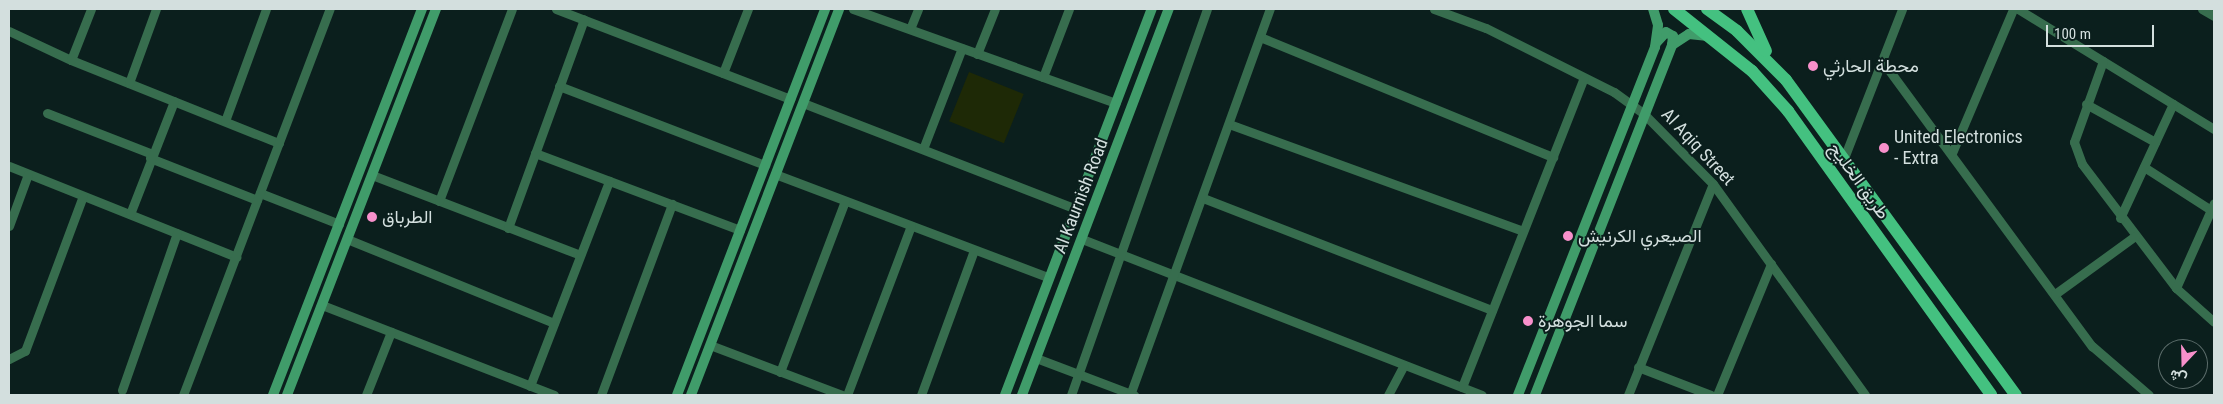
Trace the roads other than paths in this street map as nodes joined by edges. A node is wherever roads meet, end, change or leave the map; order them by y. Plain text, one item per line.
1 (91, 9) edge
2 (156, 9) edge
3 (266, 9) edge
4 (330, 9) edge
5 (422, 9) edge
6 (436, 9) edge
7 (512, 9) edge
8 (556, 9) edge
9 (748, 9) edge
10 (825, 9) edge
11 (839, 9) edge
12 (853, 9) edge
13 (918, 9) edge
14 (995, 9) edge
15 (1069, 9) edge
16 (1152, 9) edge
17 (1169, 9) edge
18 (1207, 9) edge
19 (1270, 9) edge
20 (1434, 9) edge
21 (1653, 9) edge
22 (1674, 9) edge
23 (1707, 9) edge
24 (1747, 9) edge
25 (1902, 9) edge
26 (2013, 9) edge
27 (2018, 9) edge
28 (2202, 9) edge
29 (2214, 16) edge
30 (584, 19) junction
31 (910, 29) junction
32 (10, 33) edge
33 (1711, 36) junction
34 (1260, 37) junction
35 (1672, 44) junction
36 (1655, 47) junction
37 (962, 48) junction
38 (977, 54) junction
39 (72, 60) junction
40 (2103, 61) junction
41 (1883, 62) junction
42 (723, 73) junction
43 (1043, 77) junction
44 (1584, 78) junction
45 (1786, 80) junction
46 (129, 83) junction
47 (559, 86) junction
48 (790, 99) junction
49 (174, 101) junction
50 (803, 103) junction
51 (1116, 104) junction
52 (2086, 104) junction
53 (2173, 104) junction
54 (1633, 106) junction
55 (46, 114) dead end
56 (1644, 114) junction
57 (225, 121) junction
58 (1229, 124) junction
59 (2214, 129) edge
60 (2155, 142) junction
61 (279, 143) junction
62 (786, 145) junction
63 (923, 149) junction
64 (535, 153) junction
65 (1952, 153) junction
66 (151, 156) junction
67 (365, 157) junction
68 (1553, 157) junction
69 (1844, 158) junction
70 (9, 166) edge
71 (765, 166) junction
72 (2144, 167) junction
73 (1090, 172) junction
74 (28, 174) junction
75 (775, 174) junction
76 (372, 175) junction
77 (609, 180) junction
78 (1713, 184) junction
79 (83, 196) junction
80 (258, 197) junction
81 (1203, 198) junction
82 (439, 201) junction
83 (845, 201) junction
84 (672, 204) junction
85 (2213, 207) edge
86 (1076, 209) junction
87 (130, 214) junction
88 (2120, 218) junction
89 (339, 224) junction
90 (9, 226) edge
91 (911, 226) junction
92 (508, 228) junction
93 (740, 230) junction
94 (1523, 231) junction
95 (178, 234) junction
96 (2135, 236) junction
97 (347, 239) junction
98 (1082, 239) junction
99 (974, 250) junction
100 (1119, 254) junction
101 (580, 255) junction
102 (236, 257) junction
103 (1771, 264) junction
104 (1175, 276) junction
105 (1048, 277) junction
106 (2176, 288) junction
107 (2055, 294) junction
108 (322, 305) junction
109 (1492, 310) junction
110 (2214, 322) edge
111 (554, 323) junction
112 (391, 332) junction
113 (710, 346) junction
114 (1036, 358) junction
115 (9, 359) edge
116 (1404, 365) junction
117 (1638, 367) junction
118 (686, 372) junction
119 (780, 372) junction
120 (1078, 374) junction
121 (530, 386) junction
122 (1462, 387) junction
123 (122, 390) dead end
124 (2143, 393) edge
125 (183, 395) edge
126 (273, 395) edge
127 (287, 395) edge
128 (366, 395) edge
129 (554, 395) edge
130 (601, 395) edge
131 (677, 395) edge
132 (682, 395) edge
133 (690, 395) edge
134 (842, 395) edge
135 (847, 395) edge
136 (921, 395) edge
137 (1005, 395) edge
138 (1022, 395) edge
139 (1071, 395) edge
140 (1131, 395) edge
141 (1388, 395) edge
142 (1482, 395) edge
143 (1518, 395) edge
144 (1535, 395) edge
145 (1628, 395) edge
146 (1711, 395) edge
147 (1717, 395) edge
148 (1864, 395) edge
149 (1991, 395) edge
150 (2016, 395) edge

1 - 39 street
2 - 46 street
3 - 57 street
4 - 61 street
5 - 67 street
6 - 76 street
7 - 82 street
8 - 30 street
9 - 42 street
10 - 48 street
11 - 50 street
12 - 31 street
13 - 31 street
14 - 38 street
15 - 43 street
16 - 51 street, Al Kaurnish Road
17 - 98 street, Al Kaurnish Road
18 - 100 street
19 - 34 street
20 - 44 street, Al Aqiq Street
21 - 36 street
22 - 33 main road, طريق الخليج
23 - 45 main road, طريق الخليج
24 - 45 main road
25 - 41 street
26 - 65 street
27 - 40 street
28 - 29 street
30 - 42 street
30 - 47 street
31 - 37 street
32 - 39 street
33 - 35 street
33 - 149 main road, طريق الخليج
34 - 58 street
34 - 68 street
35 - 36 street
35 - 56 street
36 - 54 street
37 - 38 street
37 - 63 street
38 - 43 street
39 - 46 street
40 - 52 street
40 - 53 street
41 - 65 street
41 - 69 street
42 - 48 street
43 - 51 street
44 - 54 street, Al Aqiq Street
44 - 68 street
45 - 69 main road, طريق الخليج
46 - 49 street
47 - 64 street
47 - 71 street
48 - 62 street
48 - 71 street
49 - 57 street
49 - 66 street
50 - 62 street
50 - 63 street
51 - 73 street, Al Kaurnish Road
52 - 60 street
52 - 88 street
53 - 59 street
53 - 60 street
54 - 56 street, Al Aqiq Street
54 - 143 street
55 - 66 street
56 - 78 street, Al Aqiq Street
56 - 144 street
57 - 61 street
58 - 81 street
58 - 94 street
60 - 72 street
61 - 80 street
62 - 75 street
63 - 86 street
64 - 77 street
64 - 92 street
65 - 107 street
66 - 80 street
66 - 87 street
67 - 89 street
67 - 97 street
68 - 94 street
69 - 150 main road, طريق الخليج
70 - 74 street
71 - 93 street
72 - 85 street
72 - 88 street
73 - 86 street, Al Kaurnish Road
73 - 98 street
74 - 79 street
74 - 90 street
75 - 83 street
75 - 113 street
76 - 82 street
76 - 97 street
77 - 84 street
77 - 101 street
78 - 103 street, Al Aqiq Street
78 - 117 street
79 - 87 street
79 - 115 street
80 - 89 street
80 - 102 street
81 - 104 street
81 - 109 street
82 - 92 street
83 - 91 street
83 - 119 street
84 - 93 street
84 - 130 street
85 - 106 street
86 - 105 street, Al Kaurnish Road
87 - 95 street
88 - 96 street
89 - 126 street
91 - 99 street
91 - 135 street
92 - 101 street
93 - 118 street
94 - 109 street
95 - 102 street
95 - 123 street
96 - 106 street
96 - 107 street
97 - 108 street
97 - 111 street
98 - 100 street
98 - 114 street, Al Kaurnish Road
99 - 105 street
99 - 136 street
100 - 104 street
100 - 120 street
101 - 111 street
102 - 125 street
103 - 147 street
103 - 148 street, Al Aqiq Street
104 - 116 street
104 - 140 street
105 - 137 street, Al Kaurnish Road
106 - 110 street
107 - 124 street
108 - 112 street
108 - 127 street
109 - 122 street
111 - 121 street
112 - 121 street
112 - 128 street
113 - 119 street
113 - 133 street
114 - 120 street
114 - 138 street, Al Kaurnish Road
116 - 122 street
116 - 141 street
117 - 145 street
117 - 146 street
118 - 131 street
118 - 132 street
119 - 134 street
120 - 139 street
120 - 140 street
121 - 129 street
122 - 142 street

